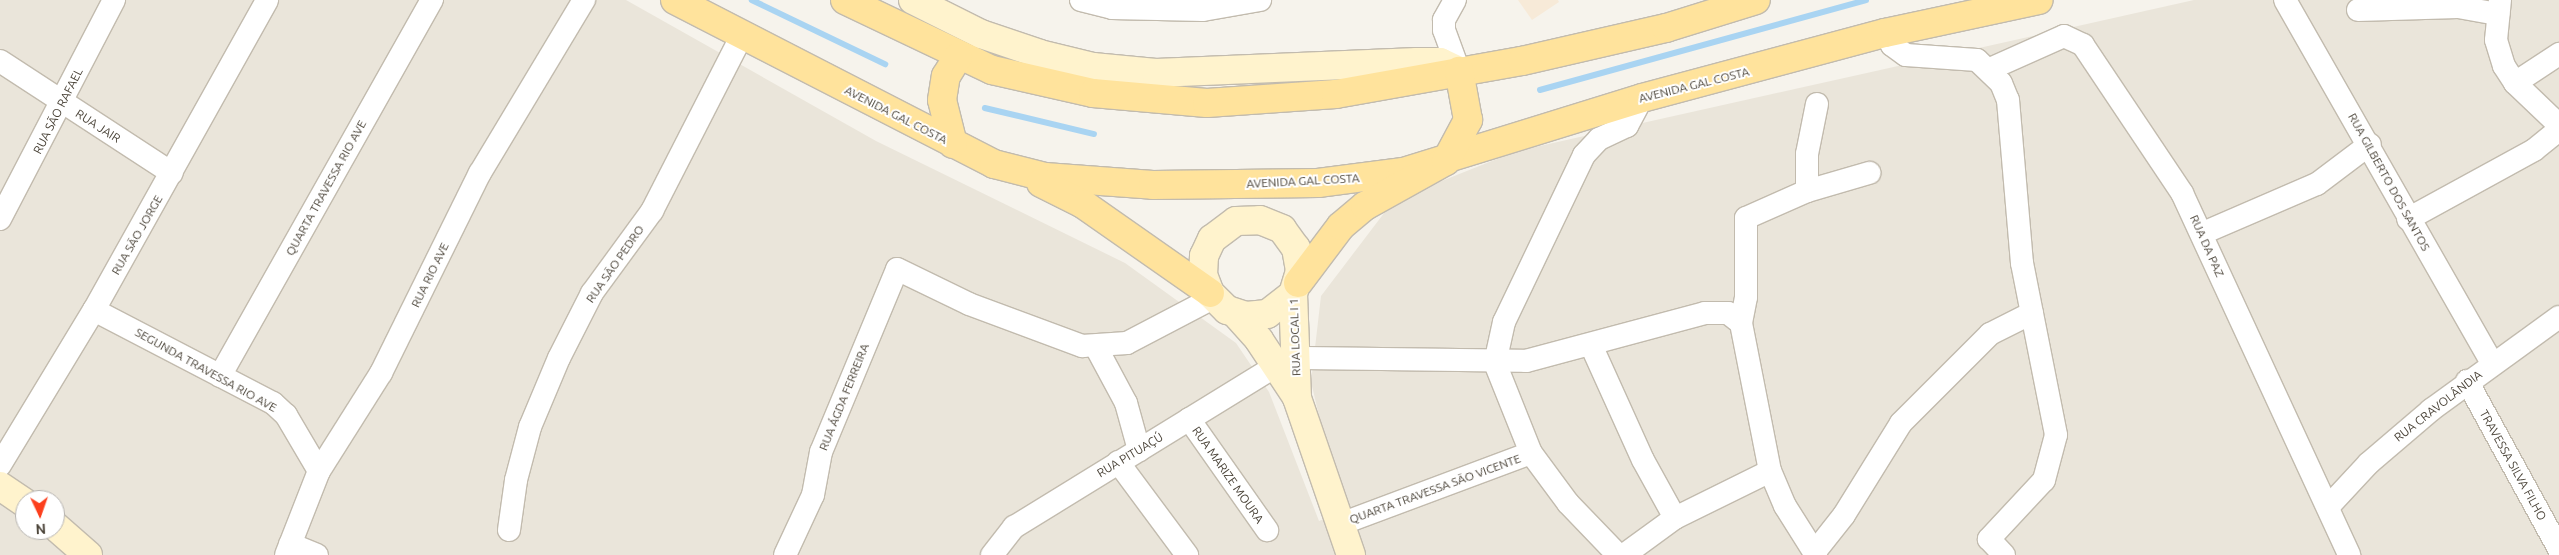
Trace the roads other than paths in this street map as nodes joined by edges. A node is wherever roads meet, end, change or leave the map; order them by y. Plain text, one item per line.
1 (114, 0) edge
2 (267, 0) edge
3 (432, 0) edge
4 (584, 0) edge
5 (674, 0) edge
6 (845, 0) edge
7 (913, 0) edge
8 (1081, 0) edge
9 (1260, 0) edge
10 (1455, 0) edge
11 (1756, 0) edge
12 (2039, 0) edge
13 (2285, 0) edge
14 (2499, 7) edge
15 (2358, 10) dead end
16 (1885, 33) junction
17 (740, 37) junction
18 (1003, 42) junction
19 (2559, 54) edge
20 (958, 57) junction
21 (0, 61) edge
22 (1990, 69) junction
23 (1459, 71) junction
24 (2515, 83) junction
25 (1642, 98) junction
26 (62, 102) junction
27 (1817, 104) dead end
28 (2559, 125) edge
29 (2559, 130) edge
30 (953, 144) junction
31 (2370, 144) junction
32 (1446, 161) junction
33 (172, 173) junction
34 (1022, 173) junction
35 (1869, 173) dead end
36 (1807, 191) junction
37 (0, 219) edge
38 (2408, 219) junction
39 (2202, 234) junction
40 (1295, 288) junction
41 (1210, 292) junction
42 (94, 310) junction
43 (2032, 313) junction
44 (1235, 314) junction
45 (2559, 317) edge
46 (1741, 322) junction
47 (1591, 345) junction
48 (1096, 347) junction
49 (1285, 362) junction
50 (1495, 362) junction
51 (2492, 364) junction
52 (220, 376) junction
53 (2468, 381) junction
54 (1189, 419) junction
55 (1138, 450) junction
56 (1531, 453) junction
57 (1118, 462) junction
58 (0, 465) edge
59 (319, 471) junction
60 (1770, 471) junction
61 (0, 486) edge
62 (15, 496) edge
63 (2328, 508) junction
64 (1675, 518) junction
65 (1338, 525) junction
66 (509, 530) dead end
67 (1267, 530) dead end
68 (65, 535) edge
69 (1997, 547) edge
70 (2559, 549) edge
71 (288, 550) edge
72 (1809, 552) edge
73 (88, 555) edge
74 (317, 555) edge
75 (785, 555) edge
76 (992, 555) edge
77 (1187, 555) edge
78 (1351, 555) edge
79 (1618, 555) edge
80 (1624, 555) edge
81 (2349, 555) edge

1 - 26 street, RUA SÃO RAFAEL
2 - 33 street, RUA SÃO JORGE
3 - 52 street, QUARTA TRAVESSA RIO AVE
4 - 59 street, RUA RIO AVE
5 - 17 main road, AVENIDA GAL COSTA
6 - 20 main road
7 - 18 street
8 - 9 street
10 - 23 street
11 - 23 main road
12 - 16 main road, AVENIDA GAL COSTA
13 - 31 street, RUA GILBERTO DOS SANTOS
14 - 15 street
14 - 24 street
16 - 22 street
16 - 25 main road, AVENIDA GAL COSTA
17 - 30 main road, AVENIDA GAL COSTA
17 - 66 street, RUA SÃO PEDRO
18 - 20 street
18 - 23 street
19 - 24 street
20 - 23 main road
20 - 30 main road
21 - 26 street, RUA JAIR
22 - 39 street, RUA DA PAZ
22 - 43 street
23 - 32 main road
24 - 28 street
25 - 32 main road, AVENIDA GAL COSTA
25 - 50 street
26 - 33 street, RUA JAIR
26 - 37 street, RUA SÃO RAFAEL
27 - 36 street
29 - 38 street
30 - 34 main road, AVENIDA GAL COSTA
31 - 38 street, RUA GILBERTO DOS SANTOS
31 - 39 street
32 - 34 main road, AVENIDA GAL COSTA
32 - 40 main road
33 - 42 street, RUA SÃO JORGE
34 - 41 main road
35 - 36 street
36 - 46 street
38 - 51 street, RUA GILBERTO DOS SANTOS
39 - 63 street, RUA DA PAZ
40 - 41 street, RUA LOCAL I 1
40 - 44 street
40 - 49 street, RUA LOCAL I 1
41 - 44 street
41 - 48 street
42 - 52 street, SEGUNDA TRAVESSA RIO AVE
42 - 58 street, RUA SÃO JORGE
43 - 69 street
43 - 72 street
44 - 49 street, RUA LOCAL I 1
45 - 51 street, RUA CRAVOLÂNDIA
46 - 47 street
46 - 60 street
47 - 50 street
47 - 64 street
48 - 55 street
48 - 75 street, RUA ÁGDA FERREIRA
49 - 50 street
49 - 54 street, RUA PITUAÇÚ
49 - 65 street, RUA LOCAL I 1
50 - 56 street
51 - 53 street, RUA CRAVOLÂNDIA
52 - 59 street, SEGUNDA TRAVESSA RIO AVE
53 - 63 street, RUA CRAVOLÂNDIA
53 - 70 street, TRAVESSA SILVA FILHO
54 - 55 street, RUA PITUAÇÚ
54 - 67 street, RUA MARIZE MOURA
55 - 57 street, RUA PITUAÇÚ
56 - 65 street, QUARTA TRAVESSA SÃO VICENTE
56 - 79 street
57 - 76 street, RUA PITUAÇÚ
57 - 77 street
59 - 71 street, RUA RIO AVE
60 - 64 street
60 - 72 street
61 - 62 street
63 - 81 street, RUA DA PAZ
64 - 80 street
65 - 78 street, RUA LOCAL I 1
68 - 73 street
71 - 74 street

